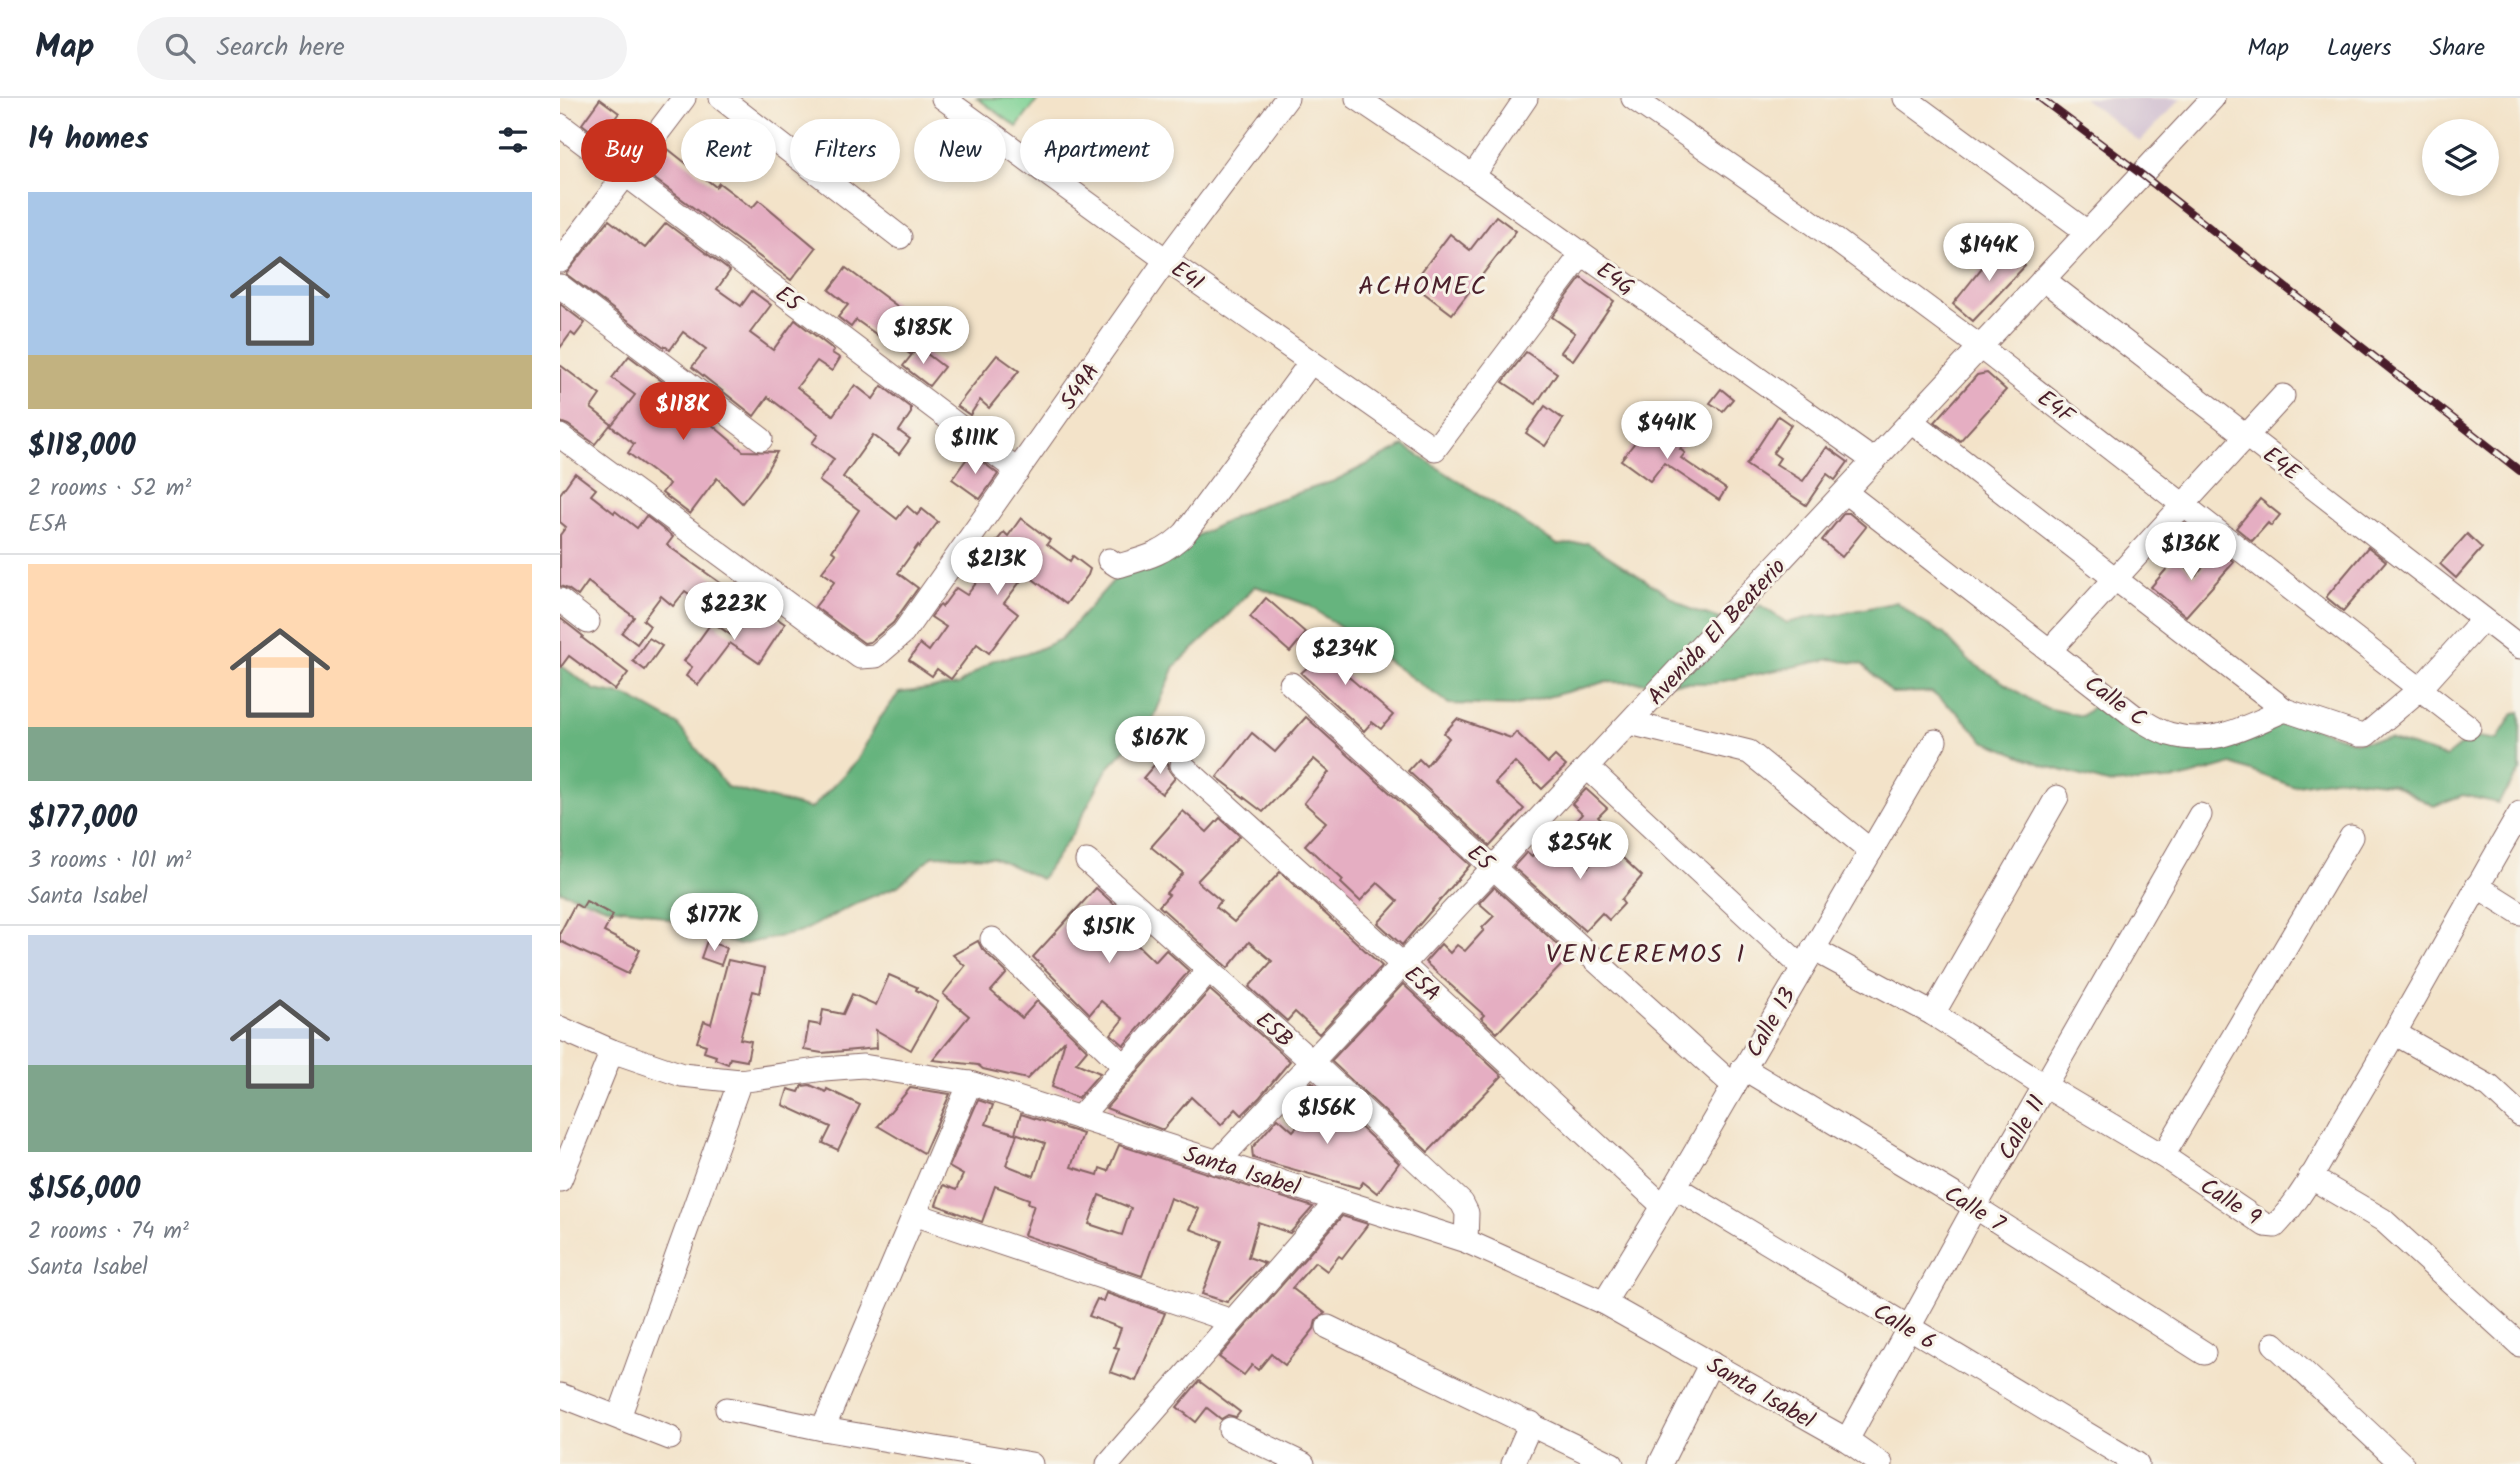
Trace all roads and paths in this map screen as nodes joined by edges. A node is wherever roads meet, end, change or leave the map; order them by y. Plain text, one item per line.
1 (684, 98) edge
2 (721, 98) edge
3 (943, 98) edge
4 (1287, 98) edge
5 (1357, 98) edge
6 (1526, 98) edge
7 (1633, 98) edge
8 (1905, 98) edge
9 (2213, 98) edge
10 (667, 120) edge
11 (560, 125) edge
12 (581, 141) edge
13 (1473, 176) junction
14 (620, 182) edge
15 (634, 182) edge
16 (2087, 232) junction
17 (900, 237) dead end
18 (1582, 254) junction
19 (1167, 260) junction
20 (560, 261) edge
21 (2043, 279) junction
22 (560, 286) edge
23 (1980, 347) junction
24 (1311, 362) junction
25 (2283, 396) dead end
26 (1911, 421) junction
27 (560, 436) edge
28 (2246, 436) junction
29 (761, 439) dead end
30 (1874, 461) junction
31 (1018, 471) junction
32 (1845, 492) junction
33 (2183, 505) junction
34 (1110, 560) dead end
35 (2115, 579) junction
36 (560, 600) edge
37 (2483, 619) junction
38 (588, 622) dead end
39 (2520, 647) edge
40 (2050, 650) junction
41 (1291, 684) dead end
42 (2420, 689) junction
43 (2285, 710) junction
44 (1630, 723) junction
45 (2469, 727) dead end
46 (1935, 741) dead end
47 (1182, 765) dead end
48 (1588, 768) junction
49 (2057, 797) dead end
50 (2520, 813) edge
51 (2200, 815) dead end
52 (2351, 837) dead end
53 (1871, 851) junction
54 (1087, 861) dead end
55 (1494, 868) junction
56 (2477, 886) junction
57 (2520, 913) edge
58 (992, 939) dead end
59 (1807, 958) junction
60 (1403, 965) junction
61 (1209, 970) junction
62 (1933, 1014) junction
63 (560, 1028) edge
64 (2396, 1034) junction
65 (612, 1051) junction
66 (1312, 1062) junction
67 (1124, 1066) junction
68 (1738, 1077) junction
69 (740, 1081) junction
70 (970, 1083) junction
71 (2045, 1086) junction
72 (2520, 1115) edge
73 (1079, 1118) junction
74 (2163, 1156) junction
75 (1217, 1163) junction
76 (2310, 1177) junction
77 (560, 1180) edge
78 (1668, 1196) junction
79 (1338, 1200) junction
80 (1975, 1208) junction
81 (914, 1214) junction
82 (1466, 1241) junction
83 (1604, 1303) junction
84 (1232, 1321) junction
85 (1328, 1327) dead end
86 (1907, 1328) junction
87 (2274, 1344) dead end
88 (2520, 1345) edge
89 (2204, 1353) dead end
90 (1712, 1363) junction
91 (560, 1395) edge
92 (727, 1409) dead end
93 (619, 1417) junction
94 (1531, 1423) junction
95 (823, 1429) junction
96 (1230, 1429) dead end
97 (670, 1438) dead end
98 (1847, 1440) junction
99 (1031, 1464) edge
100 (1108, 1464) edge
101 (1303, 1464) edge
102 (1513, 1464) edge
103 (1612, 1464) edge
104 (1660, 1464) edge
105 (1881, 1464) edge
106 (2137, 1464) edge
107 (2402, 1464) edge

1 - 10 street
2 - 17 street
3 - 19 street, E4I
4 - 19 street, S49A
5 - 13 street, E4G
6 - 13 street
7 - 23 street, E4F
8 - 16 street
9 - 16 street, Avenida El Beaterio
11 - 12 street, E5
13 - 18 street, E4G
14 - 20 street
15 - 31 street, E5
16 - 21 street, Avenida El Beaterio
18 - 24 street, E4I
18 - 30 street, E4G
19 - 24 street, E4I
19 - 31 street, S49A
21 - 23 street, Avenida El Beaterio
21 - 28 street, E4E
22 - 29 street
23 - 26 street, Avenida El Beaterio
23 - 33 street, E4F
24 - 34 street
25 - 28 street
26 - 30 street, Avenida El Beaterio
26 - 35 street
27 - 31 street, S49A
28 - 33 street
28 - 37 street, E4E
30 - 32 street, Avenida El Beaterio
32 - 40 street, Calle C
32 - 44 street, Avenida El Beaterio
33 - 35 street
33 - 42 street, E4F
35 - 40 street
35 - 43 street
36 - 38 street
37 - 39 street, E4E
37 - 42 street
40 - 43 street, Calle C
41 - 55 street, E5
42 - 43 street
42 - 45 street, E4F
44 - 48 street, Avenida El Beaterio
44 - 53 street
46 - 53 street, Calle 13
47 - 60 street, E5A
48 - 55 street, Avenida El Beaterio
48 - 59 street, Calle 9
49 - 62 street
50 - 56 street, Calle 9
51 - 71 street, Calle 11
52 - 74 street
53 - 59 street, Calle 13
54 - 61 street, E5B
55 - 60 street, Avenida El Beaterio
55 - 68 street, E5
56 - 57 street
56 - 64 street, Calle 9
58 - 67 street
59 - 62 street, Calle 9
59 - 68 street, Calle 13
60 - 66 street, Avenida El Beaterio
60 - 78 street, E5A
61 - 66 street, E5B
61 - 67 street
62 - 71 street, Calle 9
63 - 65 street, Santa Isabel
64 - 72 street
64 - 76 street, Calle 9
65 - 69 street, Santa Isabel
65 - 77 street
66 - 75 street, Avenida El Beaterio
66 - 82 street, E5B
67 - 73 street
68 - 78 street, Calle 13
68 - 80 street, Calle 7
69 - 70 street, Santa Isabel
69 - 93 street
70 - 73 street, Santa Isabel
70 - 81 street
71 - 74 street, Calle 9
71 - 80 street, Calle 11
73 - 75 street, Santa Isabel
74 - 76 street, Calle 9
75 - 79 street, Santa Isabel
76 - 88 street
78 - 83 street, Calle 13
78 - 86 street, Calle 6
79 - 82 street, Santa Isabel
79 - 84 street
80 - 86 street, Calle 11
80 - 89 street, Calle 7
81 - 84 street
81 - 95 street
82 - 83 street, Santa Isabel
83 - 90 street, Santa Isabel
84 - 100 street
85 - 94 street
86 - 98 street, Calle 11
86 - 106 street, Calle 6
87 - 107 street
90 - 98 street, Santa Isabel
90 - 104 street
91 - 93 street
92 - 95 street
93 - 97 street
94 - 102 street
94 - 103 street
95 - 99 street
96 - 101 street
98 - 105 street, Santa Isabel

